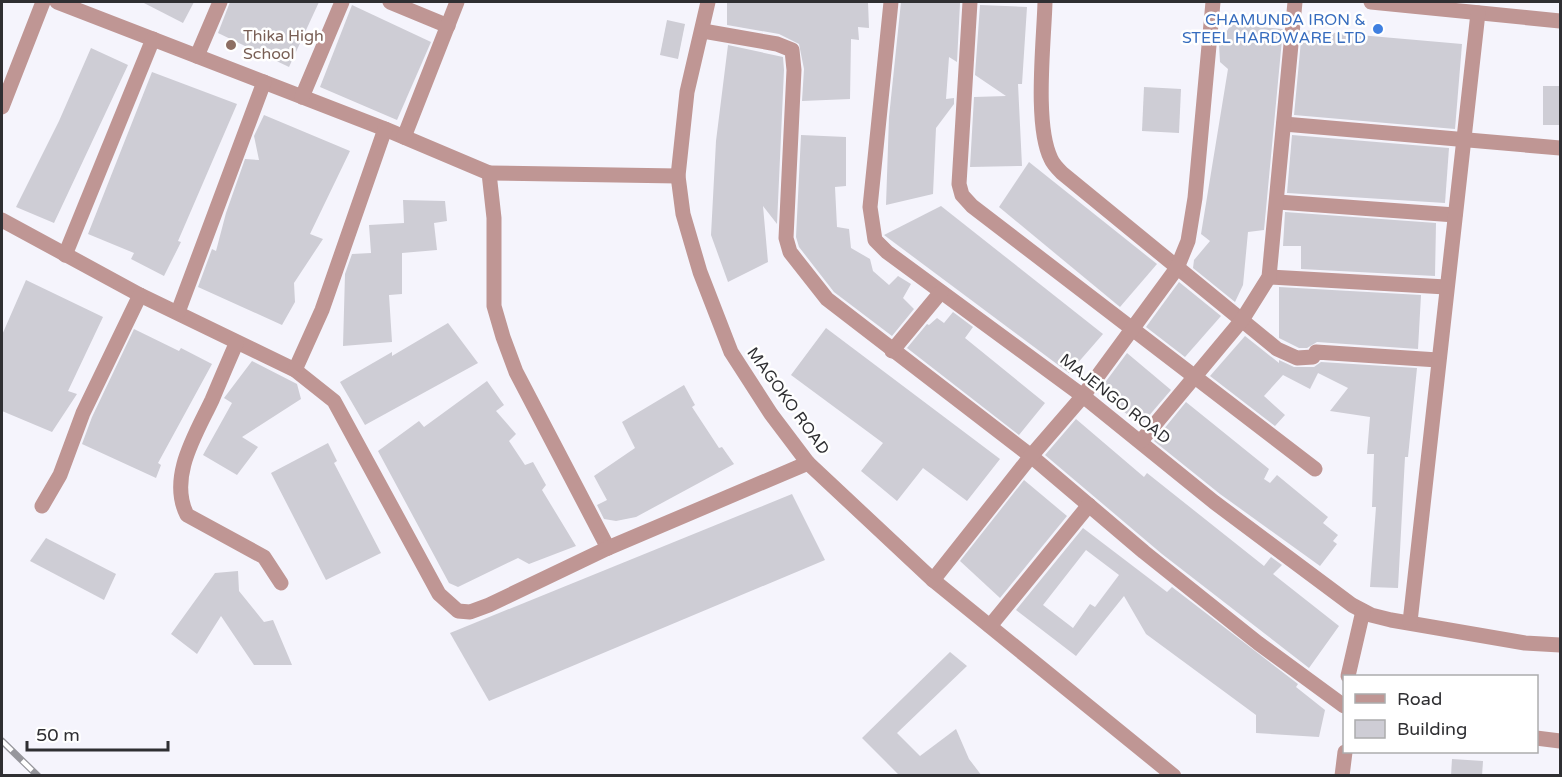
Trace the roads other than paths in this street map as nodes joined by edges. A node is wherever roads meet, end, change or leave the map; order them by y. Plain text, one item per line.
1 (43, 2) edge
2 (57, 2) edge
3 (220, 2) edge
4 (342, 2) edge
5 (390, 2) edge
6 (457, 2) edge
7 (708, 2) edge
8 (891, 2) edge
9 (970, 2) edge
10 (1045, 2) edge
11 (1213, 2) edge
12 (1295, 2) edge
13 (1371, 2) edge
14 (1478, 13) junction
15 (1560, 21) edge
16 (448, 26) junction
17 (702, 31) junction
18 (153, 39) junction
19 (197, 56) junction
20 (264, 82) junction
21 (302, 97) junction
22 (2, 107) edge
23 (1284, 124) junction
24 (385, 129) junction
25 (404, 137) junction
26 (1463, 139) junction
27 (1560, 148) edge
28 (489, 173) junction
29 (678, 176) junction
30 (1278, 202) junction
31 (1455, 215) junction
32 (2, 220) edge
33 (65, 255) junction
34 (1177, 268) junction
35 (1269, 277) junction
36 (1446, 287) junction
37 (941, 292) junction
38 (140, 295) junction
39 (177, 312) junction
40 (1242, 320) junction
41 (1131, 329) junction
42 (236, 344) junction
43 (892, 351) junction
44 (1438, 360) junction
45 (295, 370) junction
46 (1194, 377) junction
47 (1083, 396) junction
48 (1141, 441) junction
49 (1031, 456) junction
50 (808, 463) junction
51 (1315, 469) dead end
52 (1089, 505) junction
53 (42, 506) dead end
54 (608, 548) junction
55 (933, 580) junction
56 (281, 583) dead end
57 (1363, 611) junction
58 (1410, 622) junction
59 (990, 626) junction
60 (1560, 645) edge
61 (1348, 675) edge
62 (1343, 700) edge
63 (1538, 738) edge
64 (1560, 741) edge
65 (1345, 753) edge
66 (1174, 776) edge
67 (1342, 776) edge

1 - 22 street
2 - 18 street
3 - 19 street
4 - 21 street
5 - 16 street
6 - 16 street
7 - 17 street, MAGOKO ROAD
8 - 37 street, MAJENGO ROAD
9 - 41 street
10 - 34 street
11 - 34 street
12 - 23 street
13 - 14 street
14 - 15 street
14 - 26 street
16 - 25 street
17 - 29 street, MAGOKO ROAD
17 - 43 street
18 - 19 street
18 - 33 street
19 - 20 street
20 - 21 street
20 - 39 street
21 - 24 street
23 - 26 street
23 - 30 street
24 - 25 street
24 - 45 street
25 - 28 street
26 - 27 street
26 - 31 street
28 - 29 street
28 - 54 street
29 - 50 street, MAGOKO ROAD
30 - 31 street
30 - 35 street
31 - 36 street
32 - 33 street
33 - 38 street
34 - 40 street
34 - 41 street
35 - 36 street
35 - 40 street
36 - 44 street
37 - 43 street
37 - 47 street, MAJENGO ROAD
38 - 39 street
38 - 53 street
39 - 42 street
40 - 44 street
40 - 46 street
41 - 46 street
41 - 47 street
42 - 45 street
42 - 56 street
43 - 49 street
44 - 58 street
45 - 54 street
46 - 48 street
46 - 51 street
47 - 48 street, MAJENGO ROAD
47 - 49 street
48 - 57 street, MAJENGO ROAD
49 - 52 street
49 - 55 street
50 - 54 street
50 - 55 street, MAGOKO ROAD
52 - 59 street
52 - 62 street
55 - 59 street, MAGOKO ROAD
57 - 58 street, MAJENGO ROAD
57 - 61 street
58 - 60 street, MAJENGO ROAD
59 - 66 street, MAGOKO ROAD
63 - 64 street
65 - 67 street

